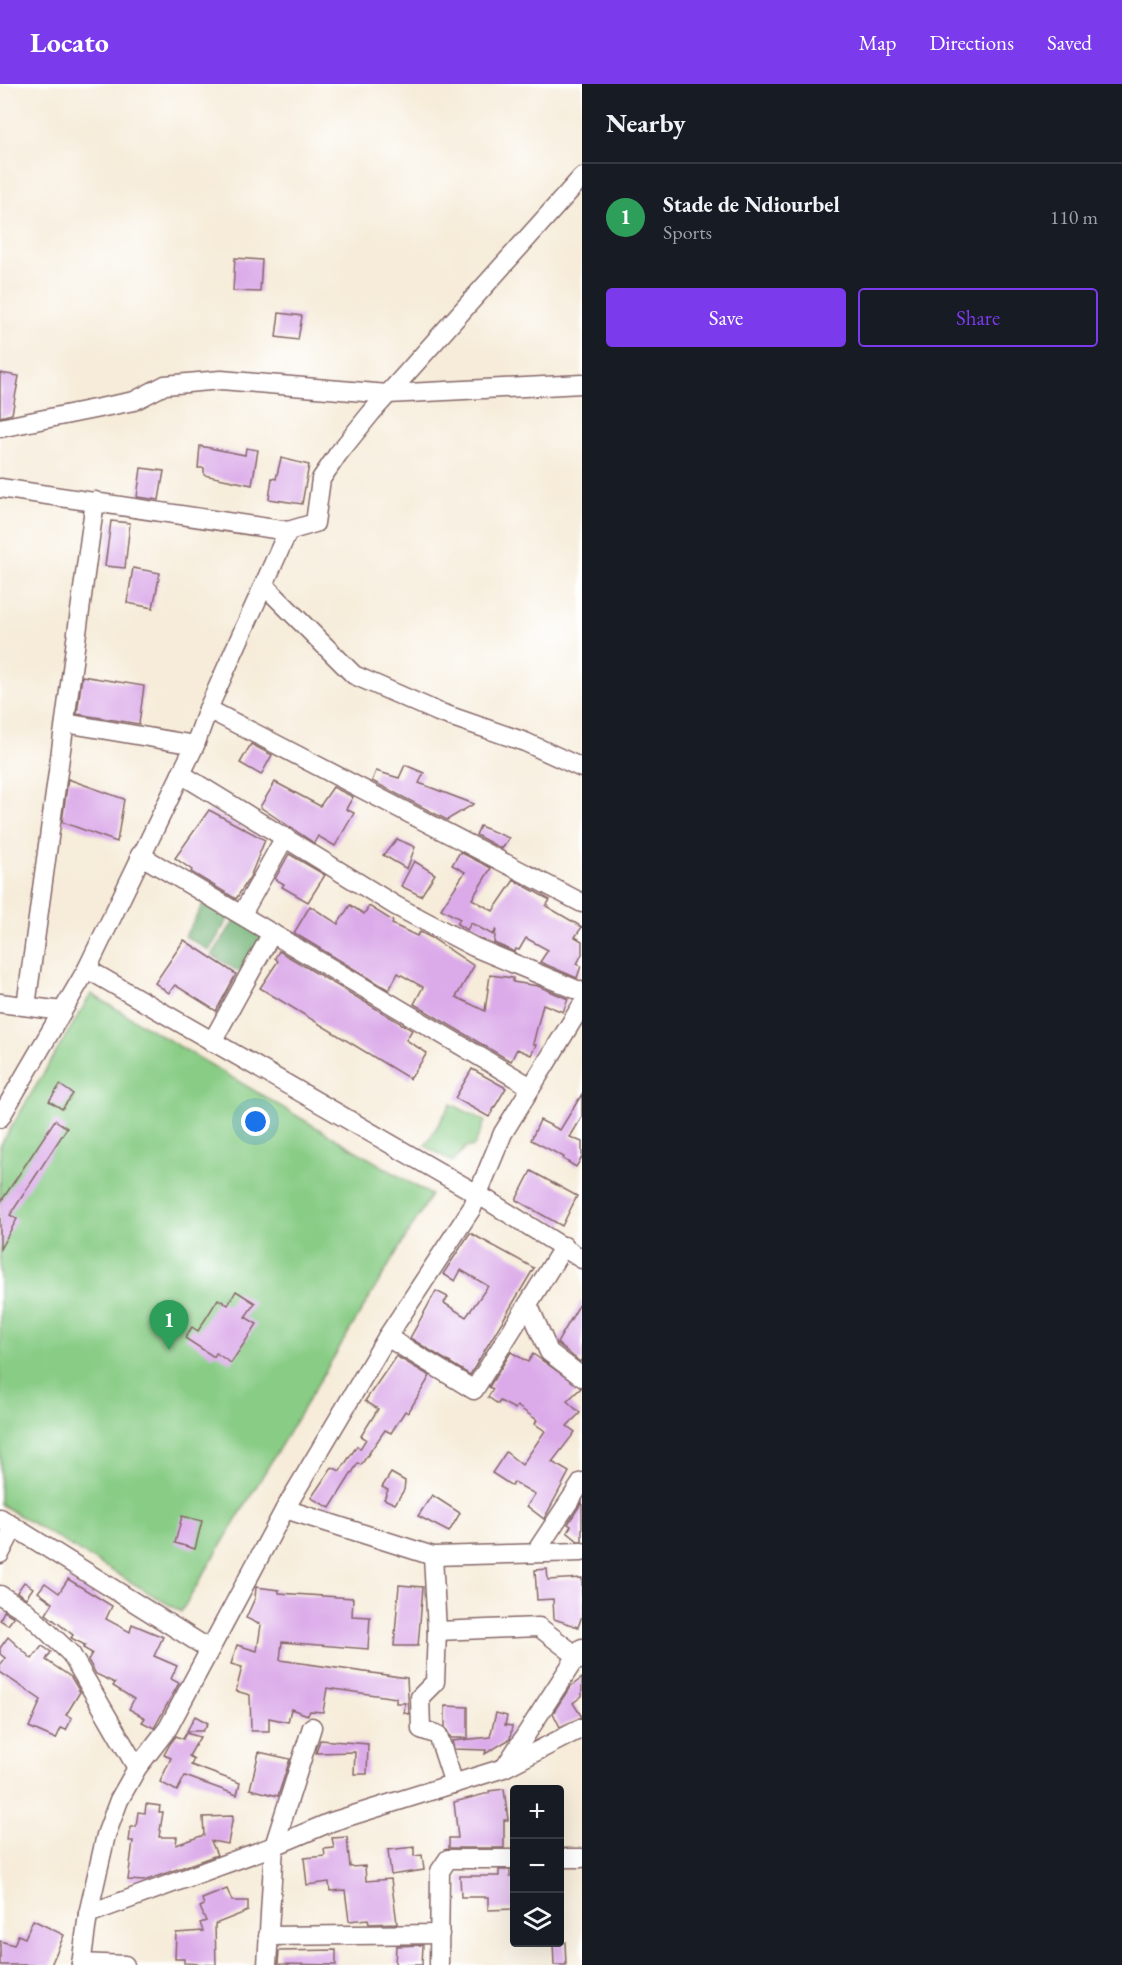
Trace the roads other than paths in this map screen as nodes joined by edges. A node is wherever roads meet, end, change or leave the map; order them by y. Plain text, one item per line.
1 (582, 177) edge
2 (582, 384) edge
3 (388, 394) junction
4 (0, 428) edge
5 (0, 488) edge
6 (95, 501) junction
7 (288, 531) junction
8 (265, 586) junction
9 (208, 709) junction
10 (65, 723) junction
11 (195, 745) junction
12 (582, 768) edge
13 (181, 774) junction
14 (285, 837) junction
15 (140, 855) junction
16 (582, 903) edge
17 (242, 914) junction
18 (272, 933) junction
19 (87, 969) junction
20 (582, 992) edge
21 (0, 1002) edge
22 (582, 1005) edge
23 (26, 1006) junction
24 (62, 1011) junction
25 (212, 1042) junction
26 (531, 1087) junction
27 (0, 1118) edge
28 (479, 1195) junction
29 (564, 1246) junction
30 (582, 1259) edge
31 (528, 1304) junction
32 (387, 1337) junction
33 (582, 1377) edge
34 (582, 1482) edge
35 (285, 1509) junction
36 (7, 1523) edge
37 (582, 1552) edge
38 (535, 1553) junction
39 (0, 1554) edge
40 (433, 1556) junction
41 (0, 1595) edge
42 (437, 1631) junction
43 (209, 1649) junction
44 (581, 1654) edge
45 (312, 1727) dead end
46 (582, 1728) edge
47 (137, 1768) junction
48 (504, 1768) junction
49 (453, 1784) junction
50 (274, 1846) junction
51 (564, 1858) edge
52 (582, 1858) edge
53 (510, 1859) edge
54 (88, 1914) junction
55 (440, 1934) junction
56 (268, 1936) junction
57 (79, 1962) edge
58 (125, 1965) edge
59 (267, 1965) edge
60 (439, 1965) edge

1 - 3 street
2 - 3 street
3 - 4 street
3 - 7 street
5 - 6 street
6 - 7 street
6 - 10 street
7 - 8 street
8 - 9 street
8 - 12 street
9 - 11 street
9 - 16 street
10 - 11 street
10 - 23 street
11 - 13 street
13 - 14 street
13 - 15 street
14 - 17 street
14 - 20 street
15 - 17 street
15 - 19 street
17 - 18 street
18 - 25 street
18 - 26 street
19 - 24 street
19 - 25 street
21 - 23 street
22 - 26 street
23 - 24 street
24 - 27 street
25 - 28 street
26 - 28 street
28 - 29 street
28 - 32 street
29 - 30 street
29 - 31 street
31 - 32 street
31 - 33 street
32 - 35 street
34 - 38 street
35 - 40 street
35 - 43 street
36 - 39 street
36 - 43 street
37 - 38 street
38 - 40 street
40 - 42 street
41 - 47 street
42 - 44 street
42 - 49 street
43 - 47 street
44 - 48 street
45 - 50 street
46 - 48 street
47 - 54 street
48 - 49 street
49 - 50 street
50 - 54 street
50 - 56 street
51 - 52 street
53 - 55 street
54 - 57 street
55 - 56 street
55 - 60 street
56 - 59 street
57 - 58 street

